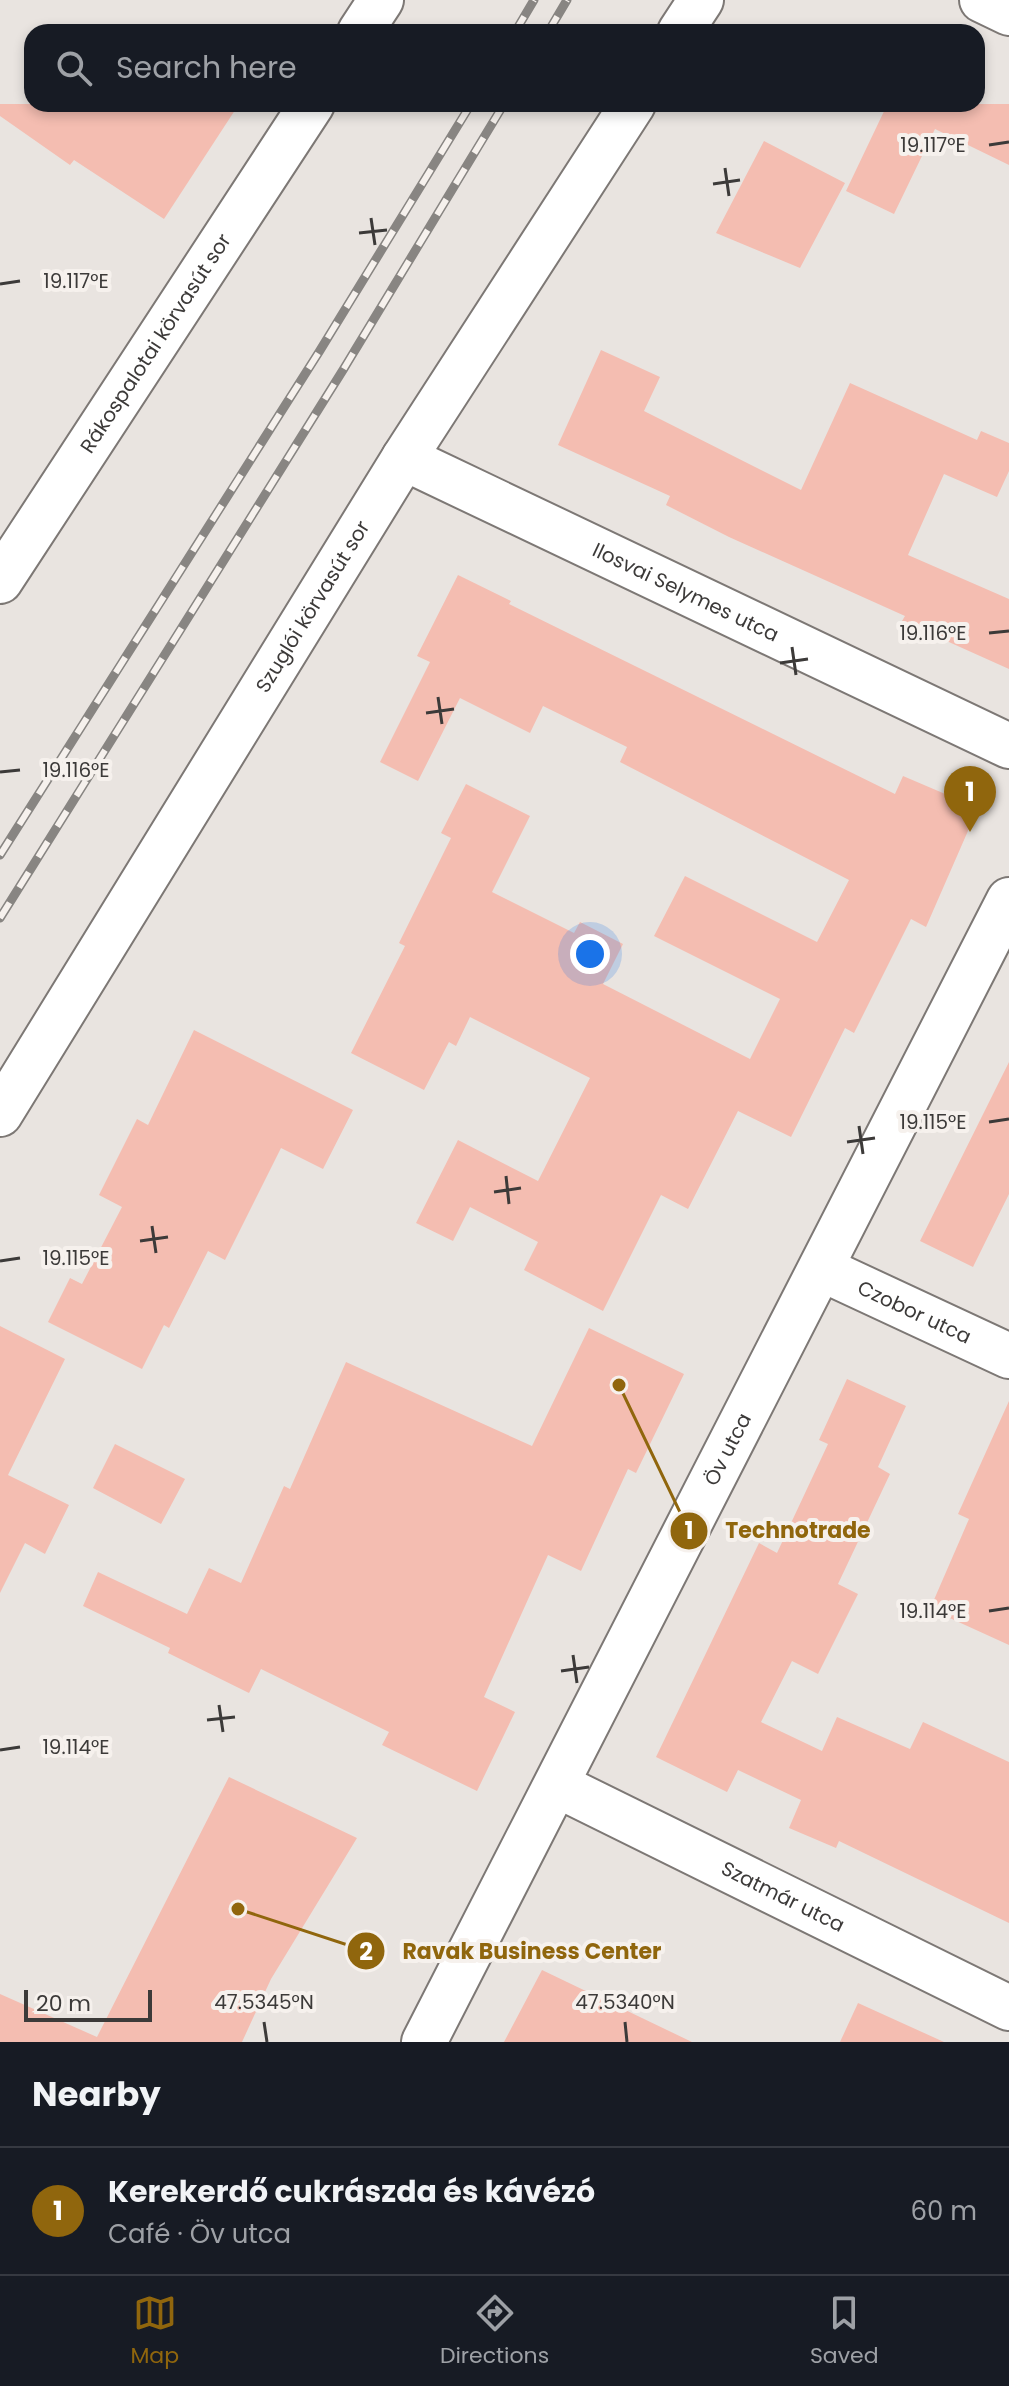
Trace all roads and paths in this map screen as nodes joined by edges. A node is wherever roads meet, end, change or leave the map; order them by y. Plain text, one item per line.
1 (381, 0) edge
2 (701, 0) edge
3 (982, 0) edge
4 (1009, 13) edge
5 (365, 24) edge
6 (685, 24) edge
7 (307, 112) edge
8 (628, 112) edge
9 (404, 458) junction
10 (0, 581) edge
11 (1009, 746) edge
12 (1009, 900) edge
13 (0, 1114) edge
14 (822, 1269) junction
15 (1009, 1356) edge
16 (557, 1785) junction
17 (1009, 2008) edge
18 (424, 2042) edge

1 - 5 street
2 - 6 street
3 - 4 street
7 - 10 street, Rákospalotai körvasút sor
8 - 9 street, Szuglói körvasút sor
9 - 11 street, Ilosvai Selymes utca
9 - 13 street, Szuglói körvasút sor
12 - 14 street, Öv utca
14 - 15 street, Czobor utca
14 - 16 street, Öv utca
16 - 17 street, Szatmár utca
16 - 18 street, Öv utca

